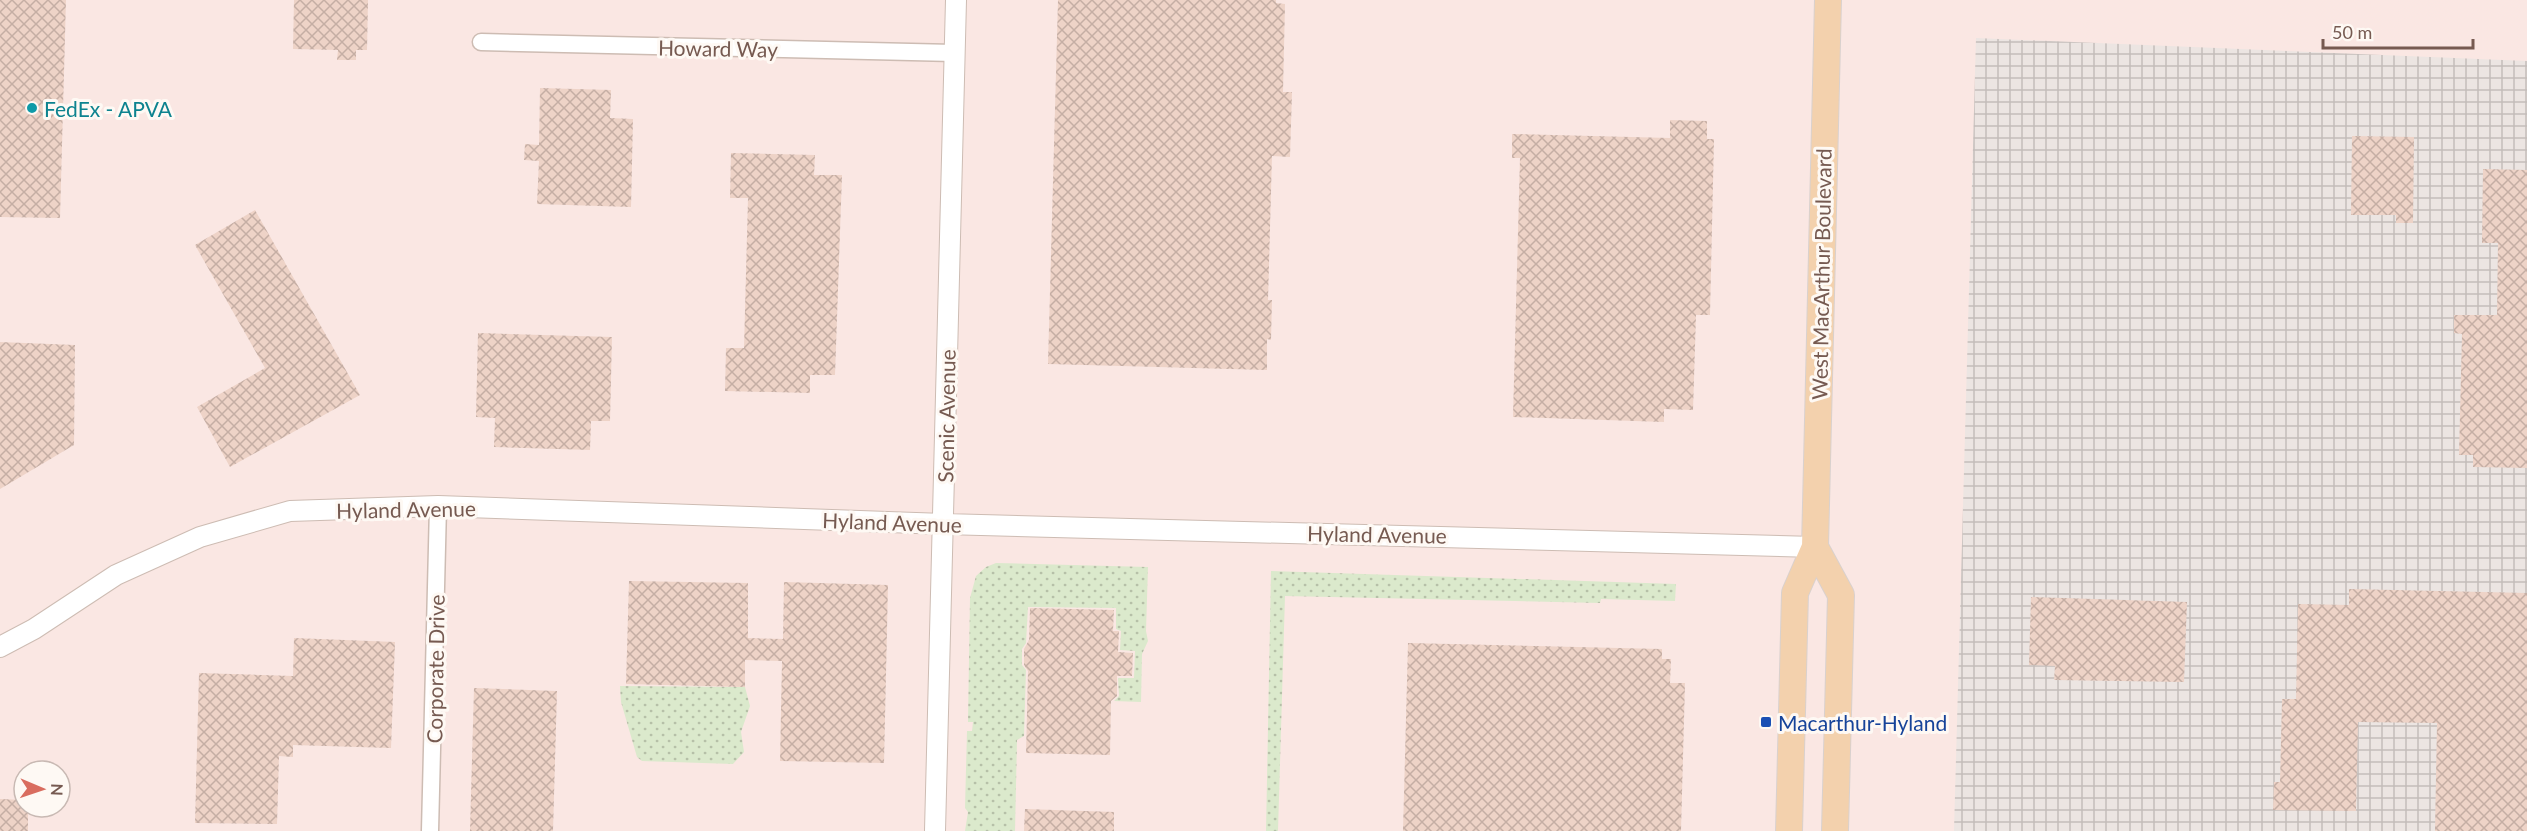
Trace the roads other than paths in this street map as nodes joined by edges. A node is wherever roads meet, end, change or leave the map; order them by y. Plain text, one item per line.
1 (956, 0) edge
2 (1828, 0) edge
3 (481, 42) dead end
4 (954, 53) junction
5 (438, 506) junction
6 (944, 524) junction
7 (1815, 547) junction
8 (0, 647) edge
9 (430, 831) edge
10 (935, 831) edge
11 (1789, 831) edge
12 (1835, 831) edge

1 - 4 street, Scenic Avenue
2 - 7 main road, West MacArthur Boulevard
3 - 4 street, Howard Way
4 - 6 street, Scenic Avenue
5 - 6 street, Hyland Avenue
5 - 8 street, Hyland Avenue
5 - 9 street, Corporate Drive
6 - 7 street, Hyland Avenue
6 - 10 street, Scenic Avenue
7 - 11 main road, West MacArthur Boulevard
7 - 12 main road, West MacArthur Boulevard

